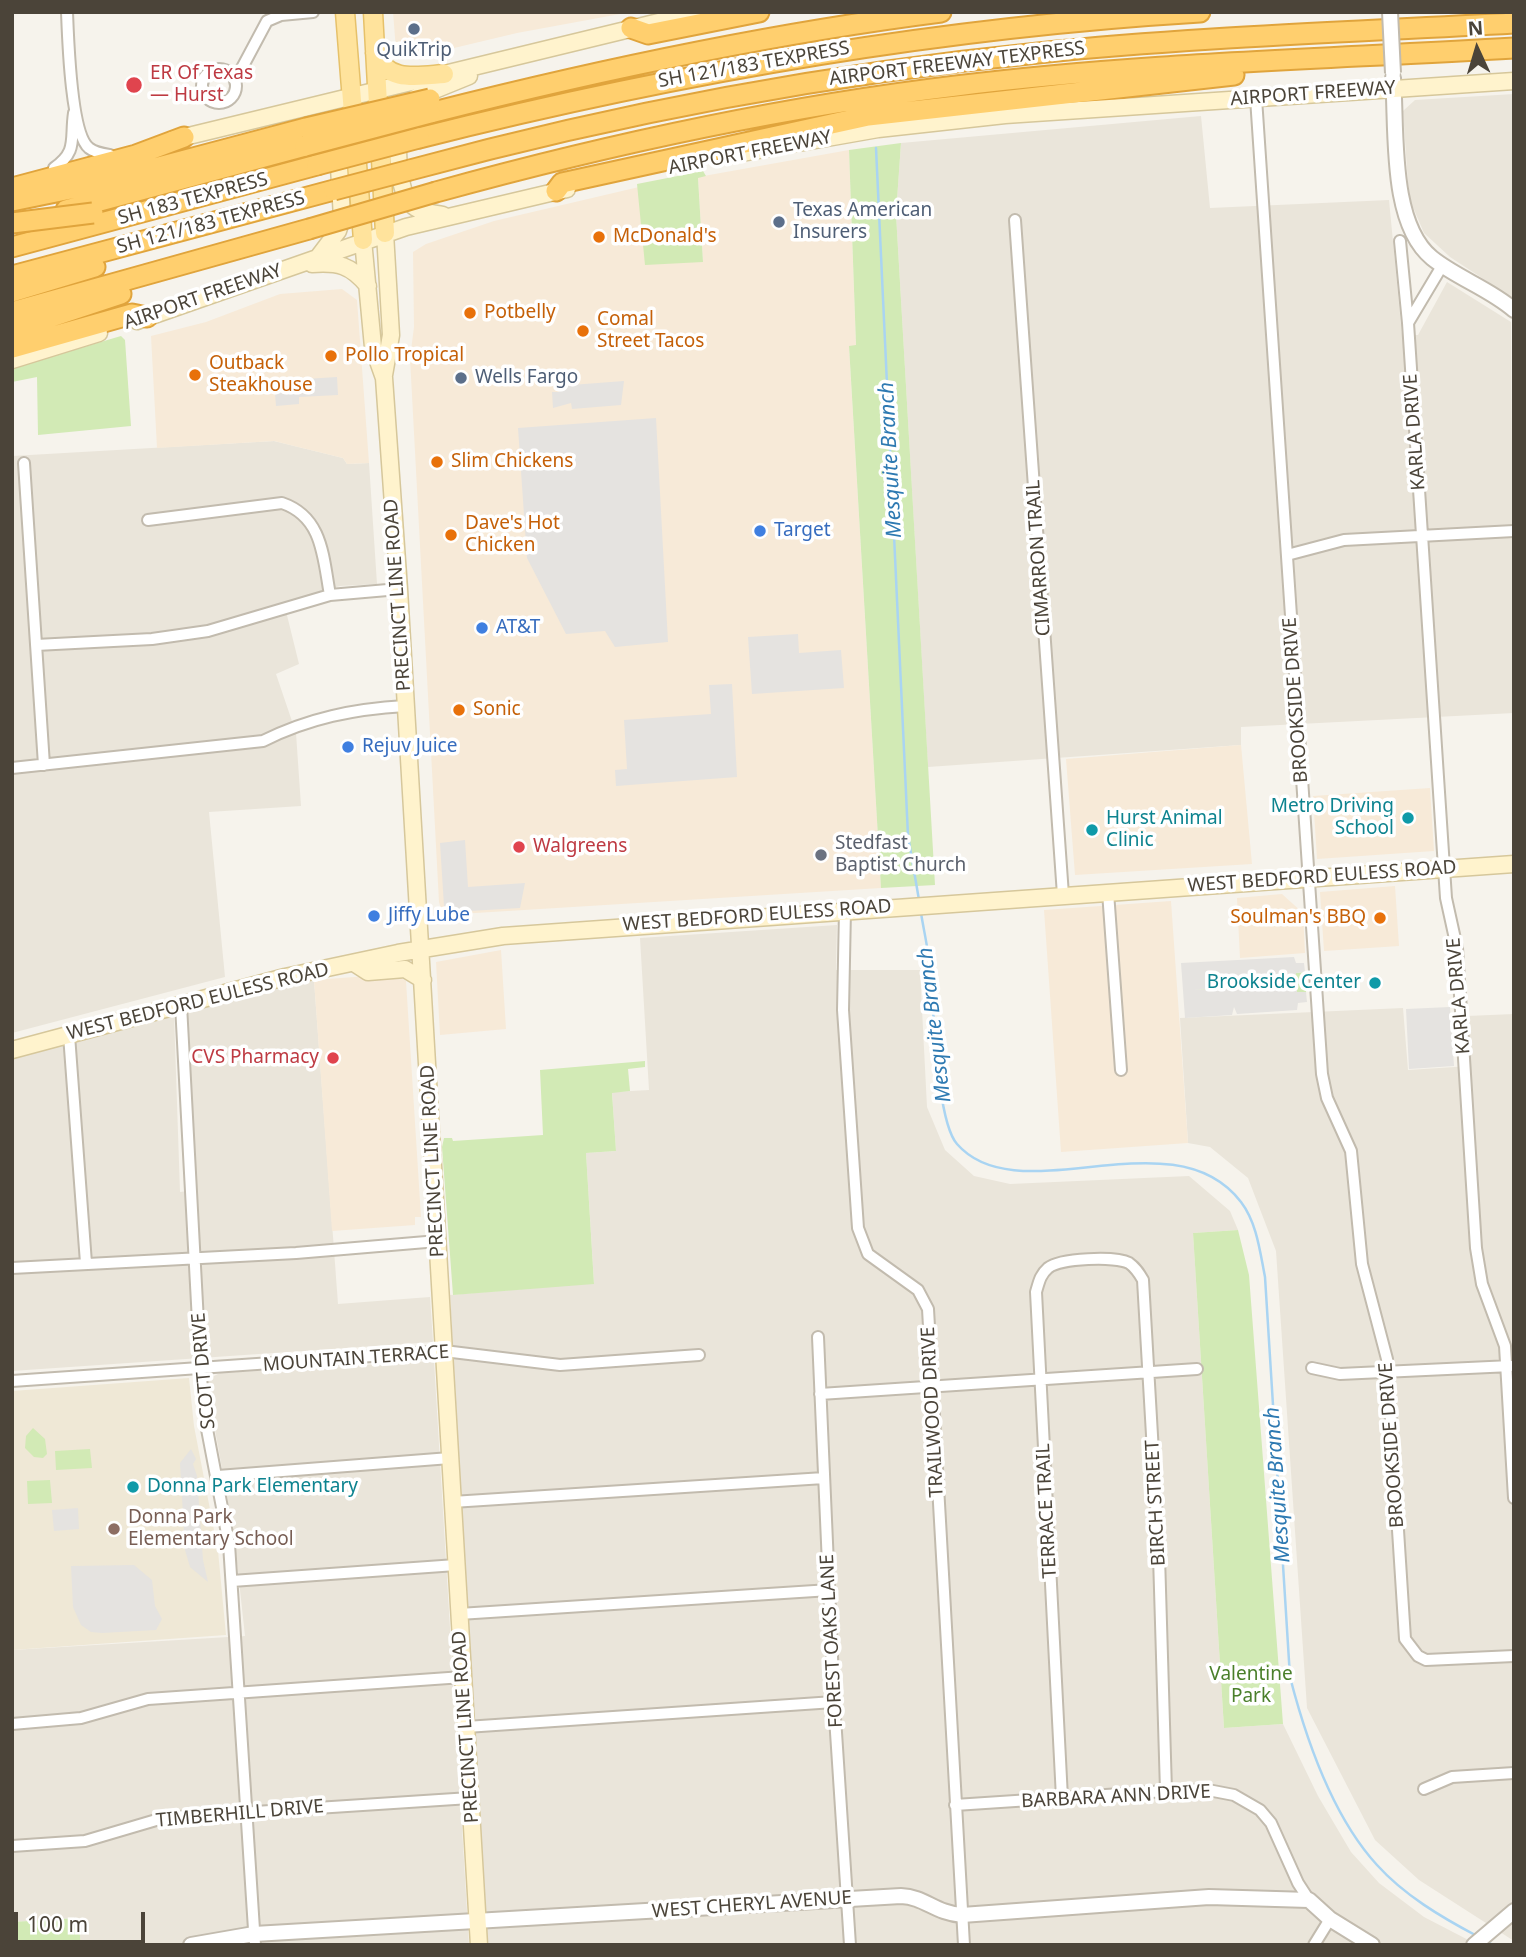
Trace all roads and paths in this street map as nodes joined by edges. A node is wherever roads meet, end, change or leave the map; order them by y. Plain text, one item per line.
1 (66, 12) edge
2 (313, 12) edge
3 (345, 12) edge
4 (373, 12) edge
5 (700, 12) edge
6 (759, 12) edge
7 (941, 12) edge
8 (1200, 12) edge
9 (1390, 12) edge
10 (1514, 23) edge
11 (631, 28) junction
12 (1514, 48) edge
13 (374, 50) junction
14 (1352, 58) junction
15 (479, 68) junction
16 (444, 74) junction
17 (235, 81) junction
18 (1393, 81) junction
19 (1514, 81) edge
20 (376, 90) junction
21 (351, 96) junction
22 (1256, 98) junction
23 (222, 103) junction
24 (74, 107) junction
25 (298, 108) junction
26 (225, 127) junction
27 (305, 137) junction
28 (184, 138) junction
29 (110, 155) junction
30 (317, 165) joint
31 (54, 168) junction
32 (410, 170) joint
33 (12, 178) edge
34 (12, 188) edge
35 (556, 191) junction
36 (22, 199) edge
37 (193, 199) junction
38 (448, 216) junction
39 (1015, 220) dead end
40 (12, 224) edge
41 (203, 225) junction
42 (385, 233) junction
43 (363, 240) junction
44 (1400, 241) dead end
45 (12, 247) edge
46 (319, 256) junction
47 (187, 264) junction
48 (288, 266) junction
49 (1442, 266) junction
50 (12, 276) edge
51 (368, 286) junction
52 (12, 292) edge
53 (1514, 310) edge
54 (12, 312) edge
55 (147, 317) junction
56 (1408, 323) junction
57 (12, 330) edge
58 (12, 348) edge
59 (12, 360) edge
60 (384, 377) junction
61 (24, 463) dead end
62 (148, 520) dead end
63 (1514, 531) edge
64 (1421, 536) junction
65 (1287, 555) junction
66 (399, 589) junction
67 (330, 595) junction
68 (36, 645) junction
69 (405, 706) junction
70 (44, 765) junction
71 (12, 768) edge
72 (1514, 864) edge
73 (1444, 869) junction
74 (1308, 878) junction
75 (1108, 892) junction
76 (1063, 895) junction
77 (845, 910) junction
78 (421, 949) junction
79 (354, 963) junction
80 (423, 980) junction
81 (181, 1005) junction
82 (69, 1035) junction
83 (12, 1050) edge
84 (1121, 1070) dead end
85 (438, 1241) junction
86 (195, 1257) junction
87 (1088, 1260) joint
88 (86, 1263) junction
89 (12, 1268) edge
90 (818, 1337) dead end
91 (444, 1352) junction
92 (699, 1355) dead end
93 (1510, 1366) edge
94 (201, 1368) junction
95 (1312, 1368) dead end
96 (1197, 1369) dead end
97 (1149, 1373) junction
98 (1389, 1373) junction
99 (1040, 1380) junction
100 (12, 1381) edge
101 (932, 1387) junction
102 (820, 1394) junction
103 (450, 1458) junction
104 (218, 1476) junction
105 (824, 1478) junction
106 (1514, 1498) edge
107 (452, 1502) junction
108 (456, 1565) junction
109 (232, 1581) junction
110 (830, 1590) junction
111 (459, 1614) junction
112 (1514, 1656) edge
113 (463, 1677) junction
114 (238, 1692) junction
115 (834, 1702) junction
116 (12, 1724) edge
117 (466, 1727) junction
118 (1514, 1773) edge
119 (1424, 1789) dead end
120 (1166, 1791) junction
121 (470, 1798) junction
122 (1062, 1798) junction
123 (955, 1805) junction
124 (246, 1812) junction
125 (12, 1846) edge
126 (847, 1899) junction
127 (1309, 1900) junction
128 (1514, 1911) edge
129 (962, 1915) junction
130 (1330, 1919) junction
131 (479, 1922) junction
132 (255, 1940) edge
133 (191, 1945) edge
134 (479, 1945) edge
135 (850, 1945) edge
136 (964, 1945) edge
137 (1314, 1945) edge
138 (1372, 1945) edge
139 (1474, 1945) edge

1 - 24 street
2 - 17 street
3 - 21 main road, PRECINCT LINE ROAD
4 - 13 main road, PRECINCT LINE ROAD
5 - 11 main road
6 - 11 highway
7 - 27 highway, bridge
8 - 30 highway, SH 121/183 TEXPRESS, bridge
9 - 18 street, bridge
10 - 32 highway, AIRPORT FREEWAY TEXPRESS
11 - 15 main road
12 - 14 highway, AIRPORT FREEWAY
13 - 16 main road
13 - 20 main road, PRECINCT LINE ROAD
14 - 35 highway
14 - 47 highway, AIRPORT FREEWAY, bridge
15 - 16 main road
15 - 38 main road
16 - 20 main road
17 - 23 street
17 - 23 street
18 - 19 main road, AIRPORT FREEWAY
18 - 22 main road, AIRPORT FREEWAY
18 - 49 street
20 - 21 main road
20 - 42 main road, PRECINCT LINE ROAD
21 - 25 main road
21 - 43 main road, PRECINCT LINE ROAD
22 - 35 main road, AIRPORT FREEWAY
22 - 65 street, BROOKSIDE DRIVE
23 - 26 street
24 - 29 street
24 - 31 street
25 - 26 main road
25 - 46 main road
26 - 28 main road
27 - 36 highway
27 - 40 highway
28 - 29 main road
28 - 34 highway
29 - 31 main road
30 - 37 highway, SH 183 TEXPRESS
31 - 33 main road
32 - 41 highway, SH 121/183 TEXPRESS, bridge
35 - 38 main road, AIRPORT FREEWAY
37 - 40 highway, bridge
37 - 45 highway, SH 183 TEXPRESS
38 - 42 main road, AIRPORT FREEWAY
39 - 76 street, CIMARRON TRAIL
41 - 50 highway, SH 121/183 TEXPRESS
41 - 52 highway
42 - 43 main road, AIRPORT FREEWAY
42 - 60 main road, PRECINCT LINE ROAD
43 - 46 main road, AIRPORT FREEWAY
43 - 51 main road, PRECINCT LINE ROAD
44 - 56 street, KARLA DRIVE
46 - 48 main road, AIRPORT FREEWAY
47 - 54 highway, AIRPORT FREEWAY
47 - 57 highway
48 - 51 main road
48 - 55 main road, AIRPORT FREEWAY
49 - 53 street
49 - 56 street
51 - 60 main road, PRECINCT LINE ROAD
55 - 58 highway
55 - 59 main road, AIRPORT FREEWAY
56 - 64 street, KARLA DRIVE
60 - 66 main road, PRECINCT LINE ROAD
61 - 68 street
62 - 67 street
63 - 64 street
64 - 65 street
64 - 73 street, KARLA DRIVE
65 - 74 street, BROOKSIDE DRIVE
66 - 67 street
66 - 69 main road, PRECINCT LINE ROAD
67 - 68 street
68 - 70 street
69 - 70 street
69 - 78 main road, PRECINCT LINE ROAD
70 - 71 street
72 - 73 main road, WEST BEDFORD EULESS ROAD
73 - 74 main road, WEST BEDFORD EULESS ROAD
73 - 93 street, KARLA DRIVE
74 - 75 main road, WEST BEDFORD EULESS ROAD
74 - 98 street, BROOKSIDE DRIVE
75 - 76 main road, WEST BEDFORD EULESS ROAD
75 - 84 street
76 - 77 main road, WEST BEDFORD EULESS ROAD
77 - 78 main road, WEST BEDFORD EULESS ROAD
77 - 101 street, TRAILWOOD DRIVE
78 - 79 main road, WEST BEDFORD EULESS ROAD
78 - 80 main road, PRECINCT LINE ROAD
79 - 80 main road
79 - 81 main road, WEST BEDFORD EULESS ROAD
80 - 85 main road, PRECINCT LINE ROAD
81 - 82 main road, WEST BEDFORD EULESS ROAD
81 - 86 street, SCOTT DRIVE
82 - 83 main road, WEST BEDFORD EULESS ROAD
82 - 88 street
85 - 86 street
85 - 91 main road, PRECINCT LINE ROAD
86 - 88 street
86 - 94 street, SCOTT DRIVE
87 - 97 street, BIRCH STREET
87 - 99 street, TERRACE TRAIL
88 - 89 street
90 - 102 street, FOREST OAKS LANE
91 - 92 street, MOUNTAIN TERRACE
91 - 94 street, MOUNTAIN TERRACE
91 - 103 main road, PRECINCT LINE ROAD
93 - 98 street
93 - 106 street, KARLA DRIVE
94 - 100 street, MOUNTAIN TERRACE
94 - 104 street, SCOTT DRIVE
95 - 98 street
96 - 97 street
97 - 99 street
97 - 120 street, BIRCH STREET
98 - 112 street, BROOKSIDE DRIVE
99 - 101 street
99 - 122 street, TERRACE TRAIL
101 - 102 street
101 - 123 street, TRAILWOOD DRIVE
102 - 105 street, FOREST OAKS LANE
103 - 104 street
103 - 107 main road, PRECINCT LINE ROAD
104 - 109 street, SCOTT DRIVE
105 - 107 street
105 - 110 street, FOREST OAKS LANE
107 - 108 main road, PRECINCT LINE ROAD
108 - 109 street
108 - 111 main road, PRECINCT LINE ROAD
109 - 114 street, SCOTT DRIVE
110 - 111 street
110 - 115 street, FOREST OAKS LANE
111 - 113 main road, PRECINCT LINE ROAD
113 - 114 street
113 - 117 main road, PRECINCT LINE ROAD
114 - 116 street
114 - 124 street, SCOTT DRIVE
115 - 117 street
115 - 126 street, FOREST OAKS LANE
117 - 121 main road, PRECINCT LINE ROAD
118 - 119 street
120 - 122 street, BARBARA ANN DRIVE
120 - 127 street, BARBARA ANN DRIVE
121 - 124 street, TIMBERHILL DRIVE
121 - 131 main road, PRECINCT LINE ROAD
122 - 123 street, BARBARA ANN DRIVE
123 - 129 street, TRAILWOOD DRIVE
124 - 125 street, TIMBERHILL DRIVE
124 - 132 street, SCOTT DRIVE
126 - 129 street, WEST CHERYL AVENUE
126 - 131 street, WEST CHERYL AVENUE
126 - 135 street, FOREST OAKS LANE
127 - 129 street, WEST CHERYL AVENUE
127 - 130 street, BARBARA ANN DRIVE
128 - 139 street
129 - 136 street, TRAILWOOD DRIVE
130 - 137 street
130 - 138 street, BARBARA ANN DRIVE
131 - 132 street, WEST CHERYL AVENUE
131 - 134 main road, PRECINCT LINE ROAD
132 - 133 street, WEST CHERYL AVENUE

